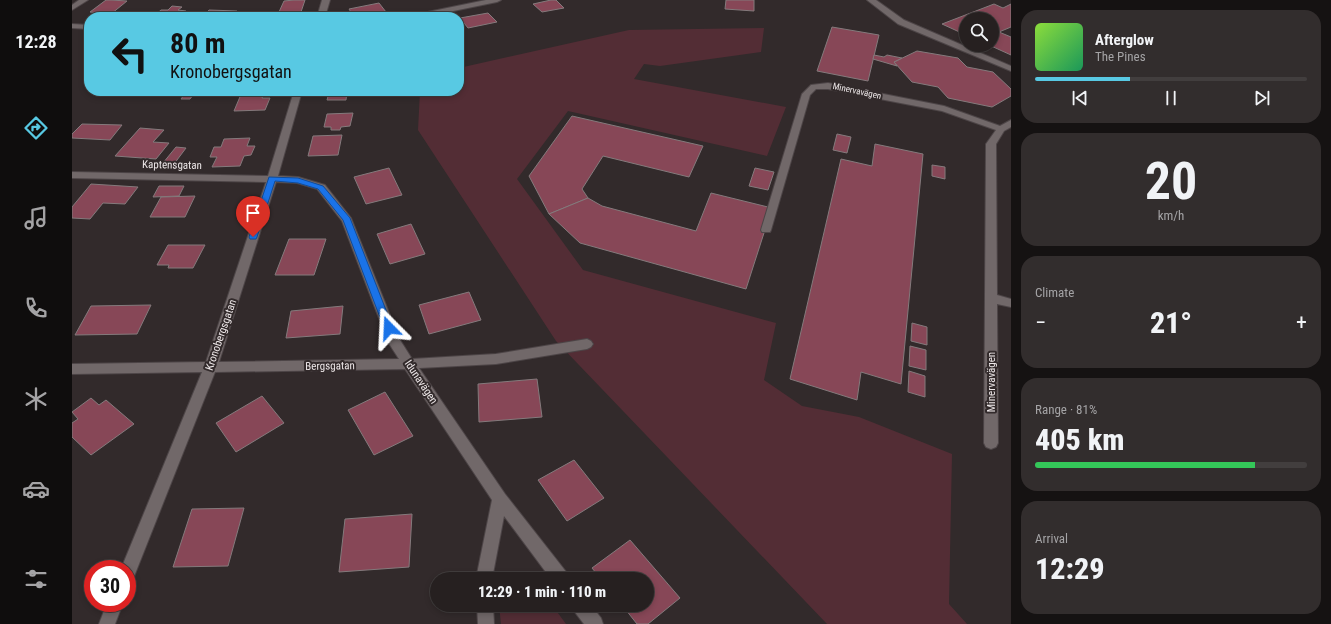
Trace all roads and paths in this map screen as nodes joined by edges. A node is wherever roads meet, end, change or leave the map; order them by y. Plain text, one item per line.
1 (84, 0) edge
2 (326, 0) edge
3 (497, 0) edge
4 (871, 0) edge
5 (72, 8) edge
6 (322, 12) edge
7 (438, 12) edge
8 (72, 26) edge
9 (84, 27) edge
10 (1011, 69) edge
11 (297, 96) edge
12 (1011, 123) edge
13 (1000, 129) junction
14 (72, 175) edge
15 (272, 179) junction
16 (766, 230) dead end
17 (991, 298) junction
18 (1011, 303) edge
19 (587, 344) dead end
20 (408, 364) junction
21 (211, 367) junction
22 (72, 369) edge
23 (991, 443) dead end
24 (500, 499) junction
25 (133, 560) edge
26 (485, 572) edge
27 (556, 572) edge
28 (112, 612) edge
29 (485, 612) edge
30 (586, 612) edge
31 (107, 624) edge
32 (486, 624) edge
33 (595, 624) edge

1 - 5 street
2 - 6 street
3 - 7 street
4 - 10 street
8 - 9 street
11 - 15 street, Kronobergsgatan
12 - 13 street
13 - 16 street, Minervavägen
13 - 17 street, Minervavägen
14 - 15 street, Kaptensgatan
15 - 20 street, Idunavägen
15 - 21 street, Kronobergsgatan
17 - 18 street
17 - 23 street, Minervavägen
19 - 20 street, Bergsgatan
20 - 21 street, Bergsgatan
20 - 24 street, Idunavägen
21 - 22 street, Bergsgatan
21 - 25 street, Kronobergsgatan
24 - 26 street
24 - 27 street, Idunavägen
28 - 31 street
29 - 32 street
30 - 33 street

